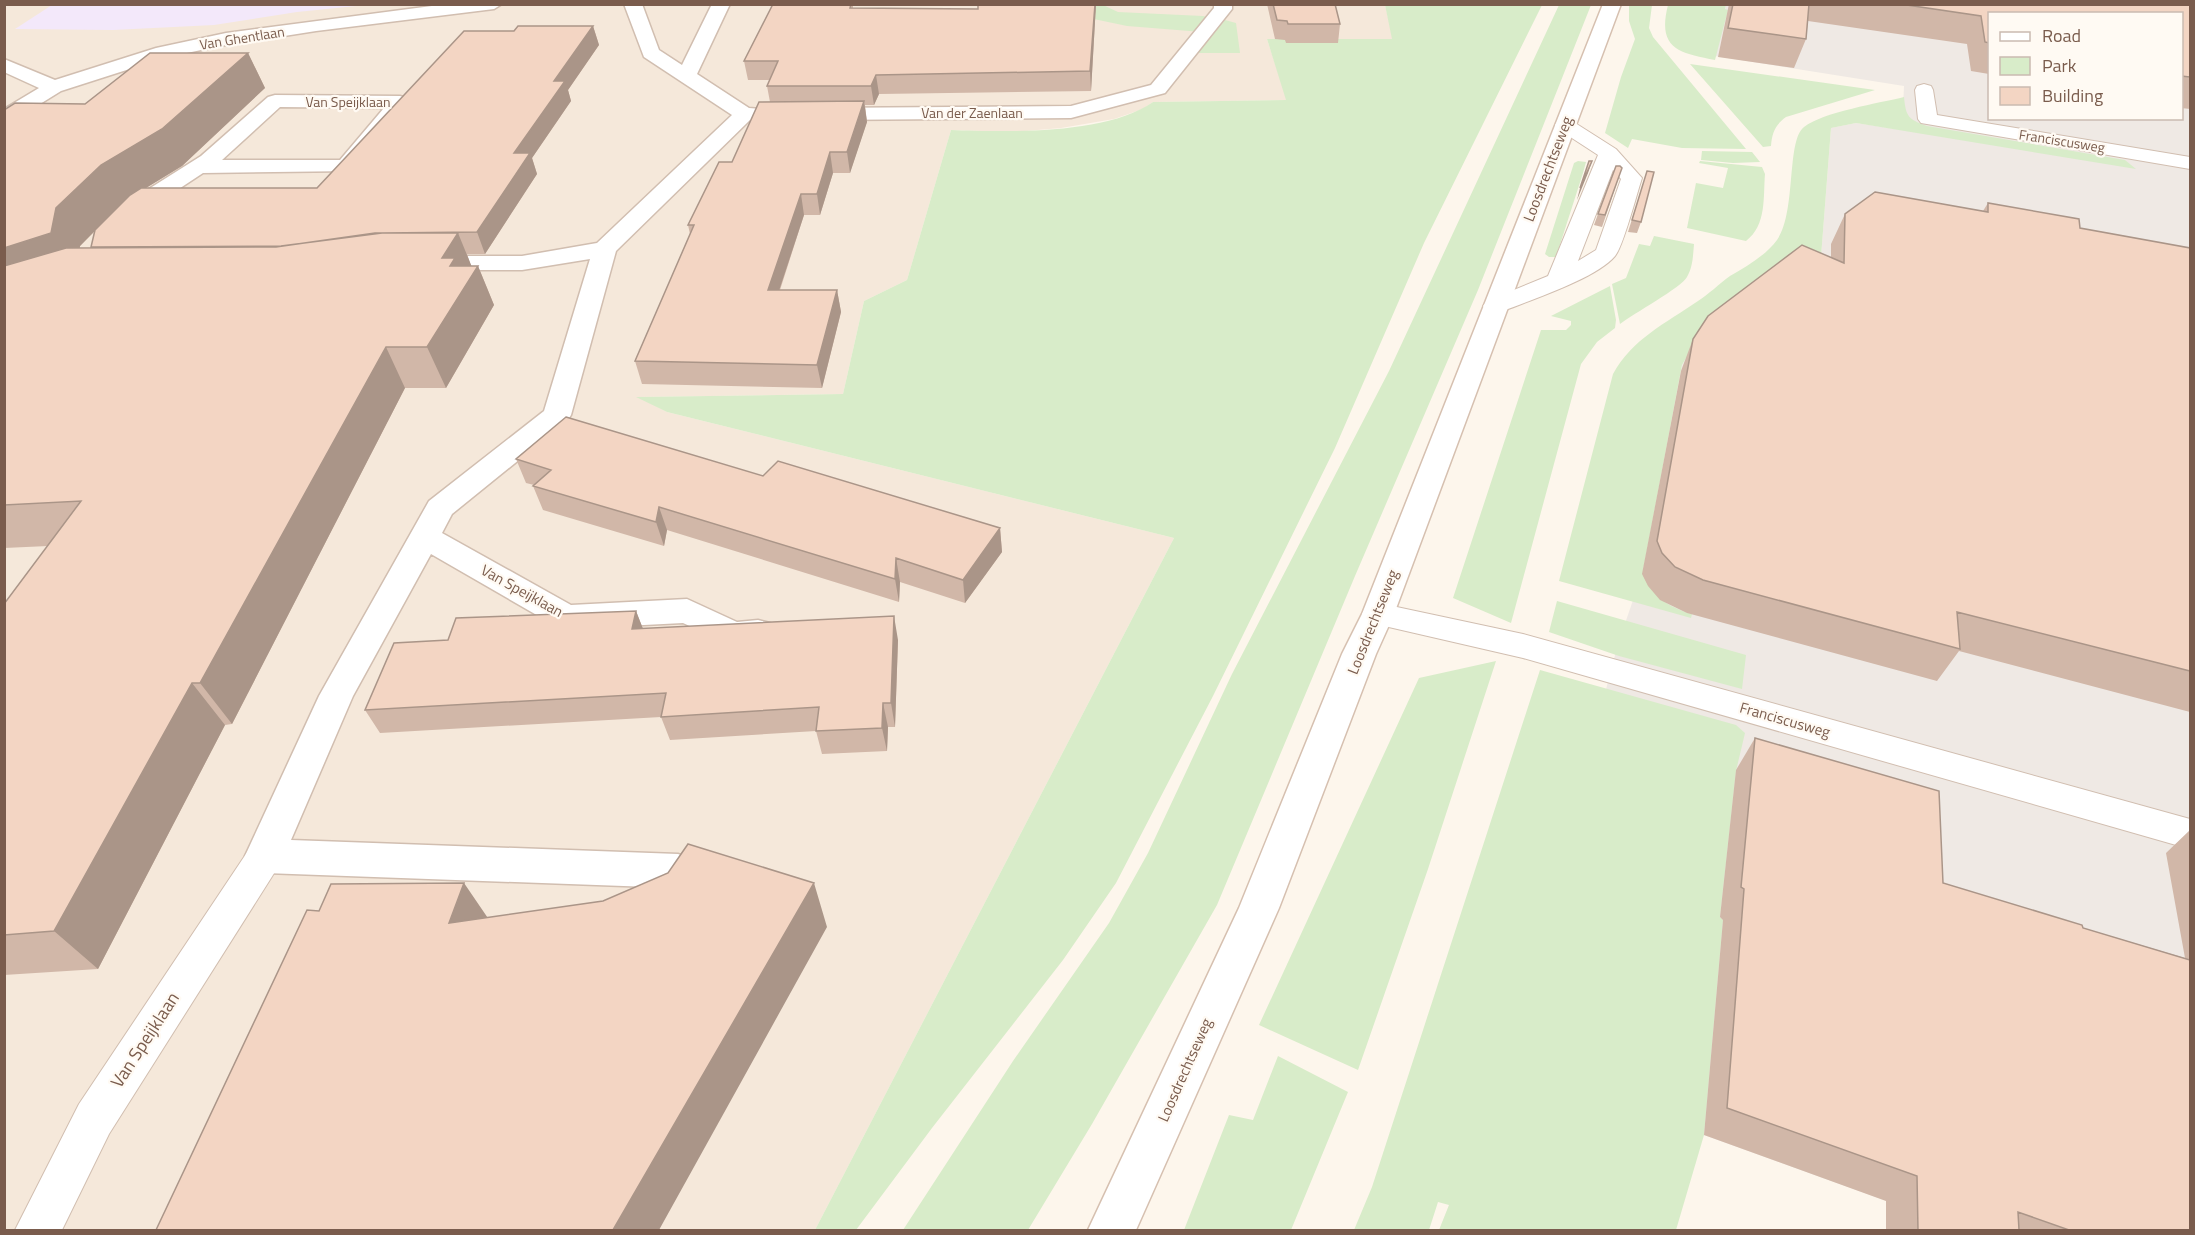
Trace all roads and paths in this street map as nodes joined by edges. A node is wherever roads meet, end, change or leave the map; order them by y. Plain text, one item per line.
1 (494, 4) edge
2 (633, 4) edge
3 (721, 4) edge
4 (1223, 4) edge
5 (1612, 4) edge
6 (4, 65) edge
7 (687, 76) junction
8 (54, 87) junction
9 (1924, 90) dead end
10 (745, 114) junction
11 (780, 114) edge
12 (803, 114) edge
13 (4, 118) edge
14 (1565, 125) junction
15 (1609, 153) junction
16 (2190, 163) edge
17 (198, 167) junction
18 (110, 233) edge
19 (605, 249) junction
20 (404, 263) edge
21 (1558, 280) junction
22 (1495, 306) junction
23 (424, 536) junction
24 (1378, 614) junction
25 (792, 629) edge
26 (2190, 834) edge
27 (265, 856) junction
28 (678, 871) edge
29 (38, 1230) edge
30 (1112, 1230) edge

1 - 8 street, Van Ghentlaan
2 - 7 street
3 - 7 street
4 - 12 street, Van der Zaenlaan
5 - 14 street, Loosdrechtseweg
6 - 8 street
7 - 10 street
8 - 13 street, Van Ghentlaan
9 - 16 lane, Franciscusweg
10 - 11 street
10 - 19 street, Van Speijklaan
14 - 15 lane
14 - 22 street, Loosdrechtseweg
15 - 21 lane
15 - 21 lane
17 - 17 street, Van Speijklaan
17 - 18 street, Van Speijklaan
19 - 20 street
19 - 23 street, Van Speijklaan
21 - 22 lane
22 - 24 street, Loosdrechtseweg
23 - 25 street, Van Speijklaan
23 - 27 street, Van Speijklaan
24 - 26 lane, Franciscusweg
24 - 30 street, Loosdrechtseweg
27 - 28 street
27 - 29 lane, Van Speijklaan

